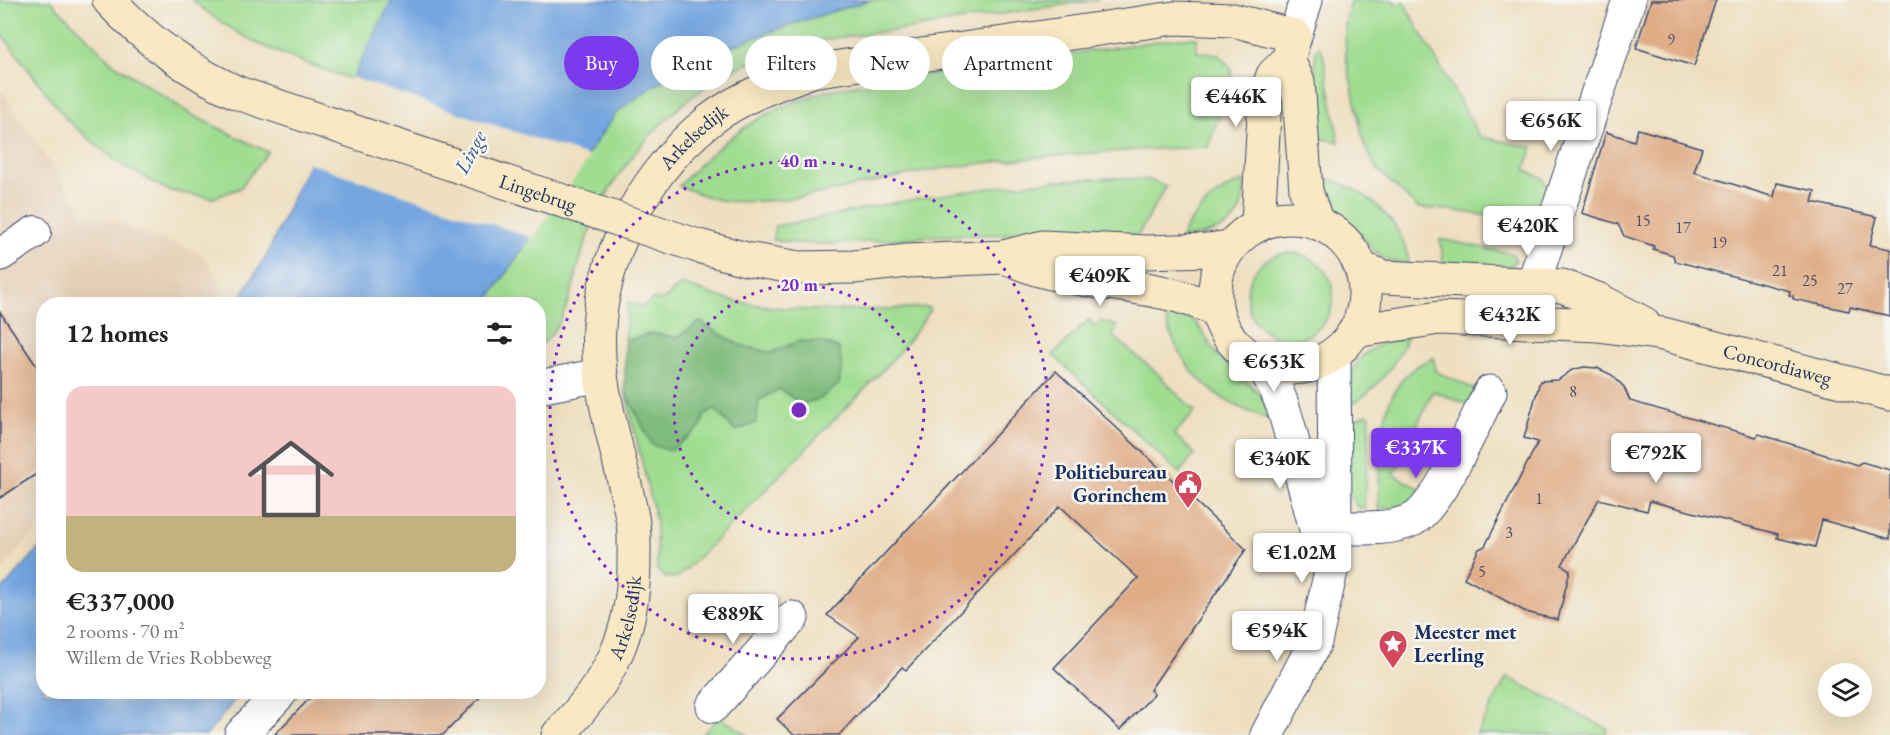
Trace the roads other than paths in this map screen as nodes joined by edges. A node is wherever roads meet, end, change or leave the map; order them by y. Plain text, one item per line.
1 (109, 0) edge
2 (1306, 0) edge
3 (1629, 0) edge
4 (1291, 48) junction
5 (1317, 223) junction
6 (1258, 225) junction
7 (35, 232) dead end
8 (1230, 247) junction
9 (0, 255) edge
10 (1004, 257) junction
11 (1361, 268) junction
12 (1534, 282) junction
13 (1216, 310) junction
14 (1521, 320) junction
15 (1663, 334) junction
16 (1345, 343) junction
17 (1258, 362) junction
18 (600, 375) junction
19 (546, 385) edge
20 (1490, 392) dead end
21 (1890, 394) edge
22 (1325, 527) junction
23 (1324, 607) junction
24 (792, 618) dead end
25 (274, 699) edge
26 (713, 706) dead end
27 (241, 735) edge
28 (558, 735) edge
29 (1267, 735) edge

1 - 10 main road, Lingebrug, bridge
2 - 4 street
3 - 12 street
4 - 5 main road
4 - 6 main road
4 - 18 main road, Arkelsedijk
5 - 6 main road
5 - 11 main road
6 - 8 main road
7 - 9 street
8 - 10 main road, Lingebrug
8 - 13 main road
10 - 13 main road, Lingebrug
11 - 12 main road, Concordiaweg
11 - 16 main road
12 - 14 street
12 - 15 main road, Concordiaweg
13 - 17 main road
14 - 15 main road, Concordiaweg
14 - 16 main road, Concordiaweg
15 - 21 main road, Concordiaweg
16 - 17 main road
16 - 22 street
17 - 22 street
18 - 19 street
18 - 28 main road, Arkelsedijk
20 - 22 street
22 - 23 street
22 - 23 street
23 - 29 street
24 - 26 street
25 - 27 street

